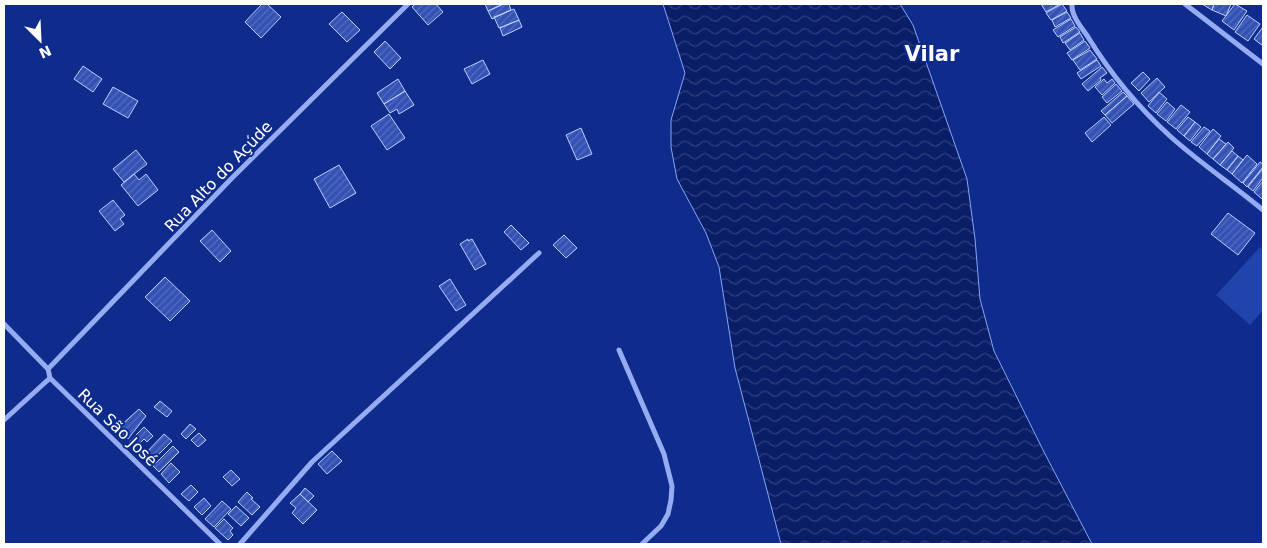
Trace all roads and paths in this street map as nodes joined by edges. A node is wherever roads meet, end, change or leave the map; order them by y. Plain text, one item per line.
1 (408, 4) edge
2 (1072, 4) edge
3 (1184, 4) edge
4 (1263, 64) edge
5 (1263, 210) edge
6 (539, 253) dead end
7 (4, 324) edge
8 (619, 350) dead end
9 (48, 369) junction
10 (50, 378) junction
11 (4, 420) edge
12 (220, 544) edge
13 (240, 544) edge
14 (642, 544) edge

1 - 9 street, Rua Alto do Açúde
2 - 5 street
3 - 4 street
6 - 13 street
7 - 9 street
8 - 14 street
9 - 10 street
10 - 11 street
10 - 12 street, Rua São José

